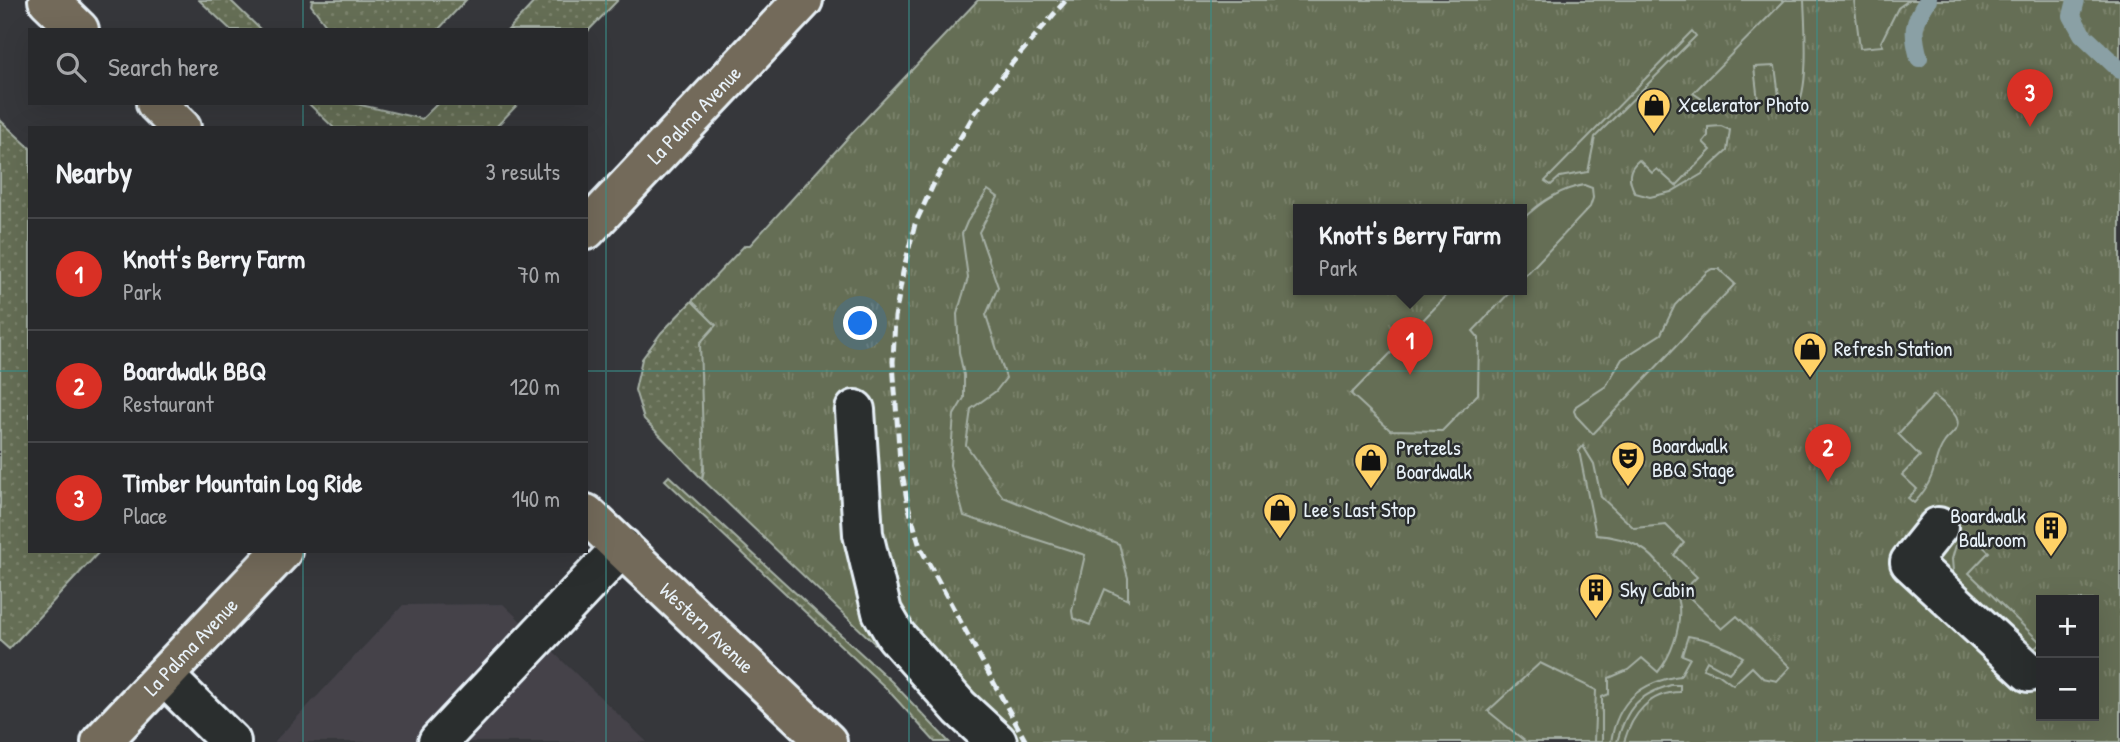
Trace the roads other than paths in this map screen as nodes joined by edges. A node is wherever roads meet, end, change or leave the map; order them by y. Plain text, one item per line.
1 (48, 0) edge
2 (803, 0) edge
3 (77, 28) edge
4 (158, 105) edge
5 (179, 126) edge
6 (588, 228) edge
7 (855, 410) dead end
8 (588, 515) edge
9 (1938, 527) dead end
10 (622, 547) junction
11 (280, 553) edge
12 (2029, 672) dead end
13 (164, 676) junction
14 (101, 742) edge
15 (231, 742) edge
16 (438, 742) edge
17 (827, 742) edge
18 (997, 742) edge

1 - 3 main road
2 - 6 main road, La Palma Avenue
4 - 5 main road
7 - 18 lane
8 - 10 main road, Western Avenue
9 - 12 lane
10 - 16 lane
10 - 17 main road, Western Avenue
11 - 13 main road, La Palma Avenue
13 - 14 main road, La Palma Avenue
13 - 15 lane

